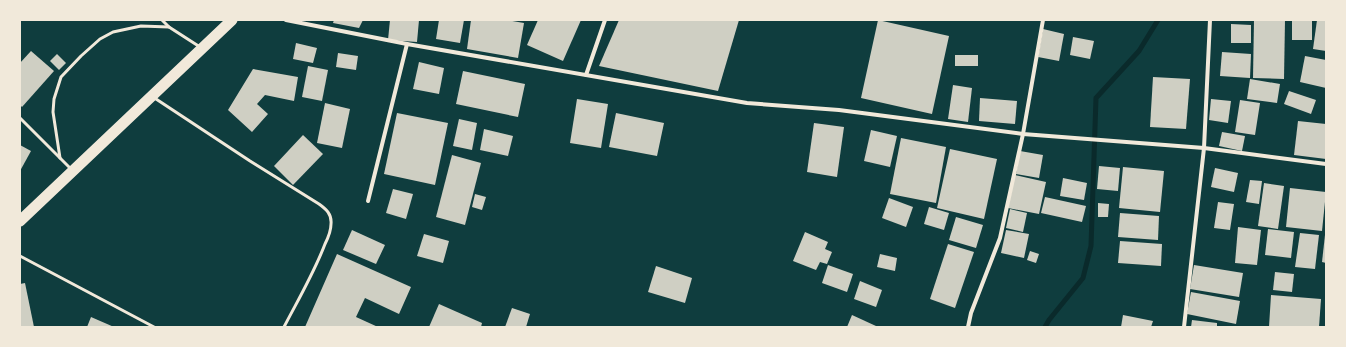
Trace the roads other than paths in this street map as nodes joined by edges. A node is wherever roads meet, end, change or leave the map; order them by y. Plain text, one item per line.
1 (162, 20) edge
2 (232, 20) edge
3 (286, 20) edge
4 (605, 20) edge
5 (1043, 20) edge
6 (1210, 20) edge
7 (169, 27) junction
8 (408, 44) junction
9 (201, 48) junction
10 (586, 74) junction
11 (151, 96) junction
12 (20, 118) edge
13 (1024, 134) junction
14 (1204, 148) junction
15 (60, 158) junction
16 (1326, 164) edge
17 (72, 170) junction
18 (368, 201) dead end
19 (20, 221) edge
20 (20, 256) edge
21 (154, 327) edge
22 (284, 327) edge
23 (968, 327) edge
24 (1184, 327) edge

1 - 7 lane
2 - 9 highway
3 - 8 street
4 - 10 street
5 - 13 street
6 - 14 street
7 - 9 lane
7 - 15 lane
8 - 10 street
8 - 18 street
9 - 11 highway
10 - 13 street
11 - 17 highway
11 - 22 lane
12 - 15 lane
13 - 14 street
13 - 23 street
14 - 16 street
14 - 24 street
15 - 17 lane
17 - 19 highway
20 - 21 lane

